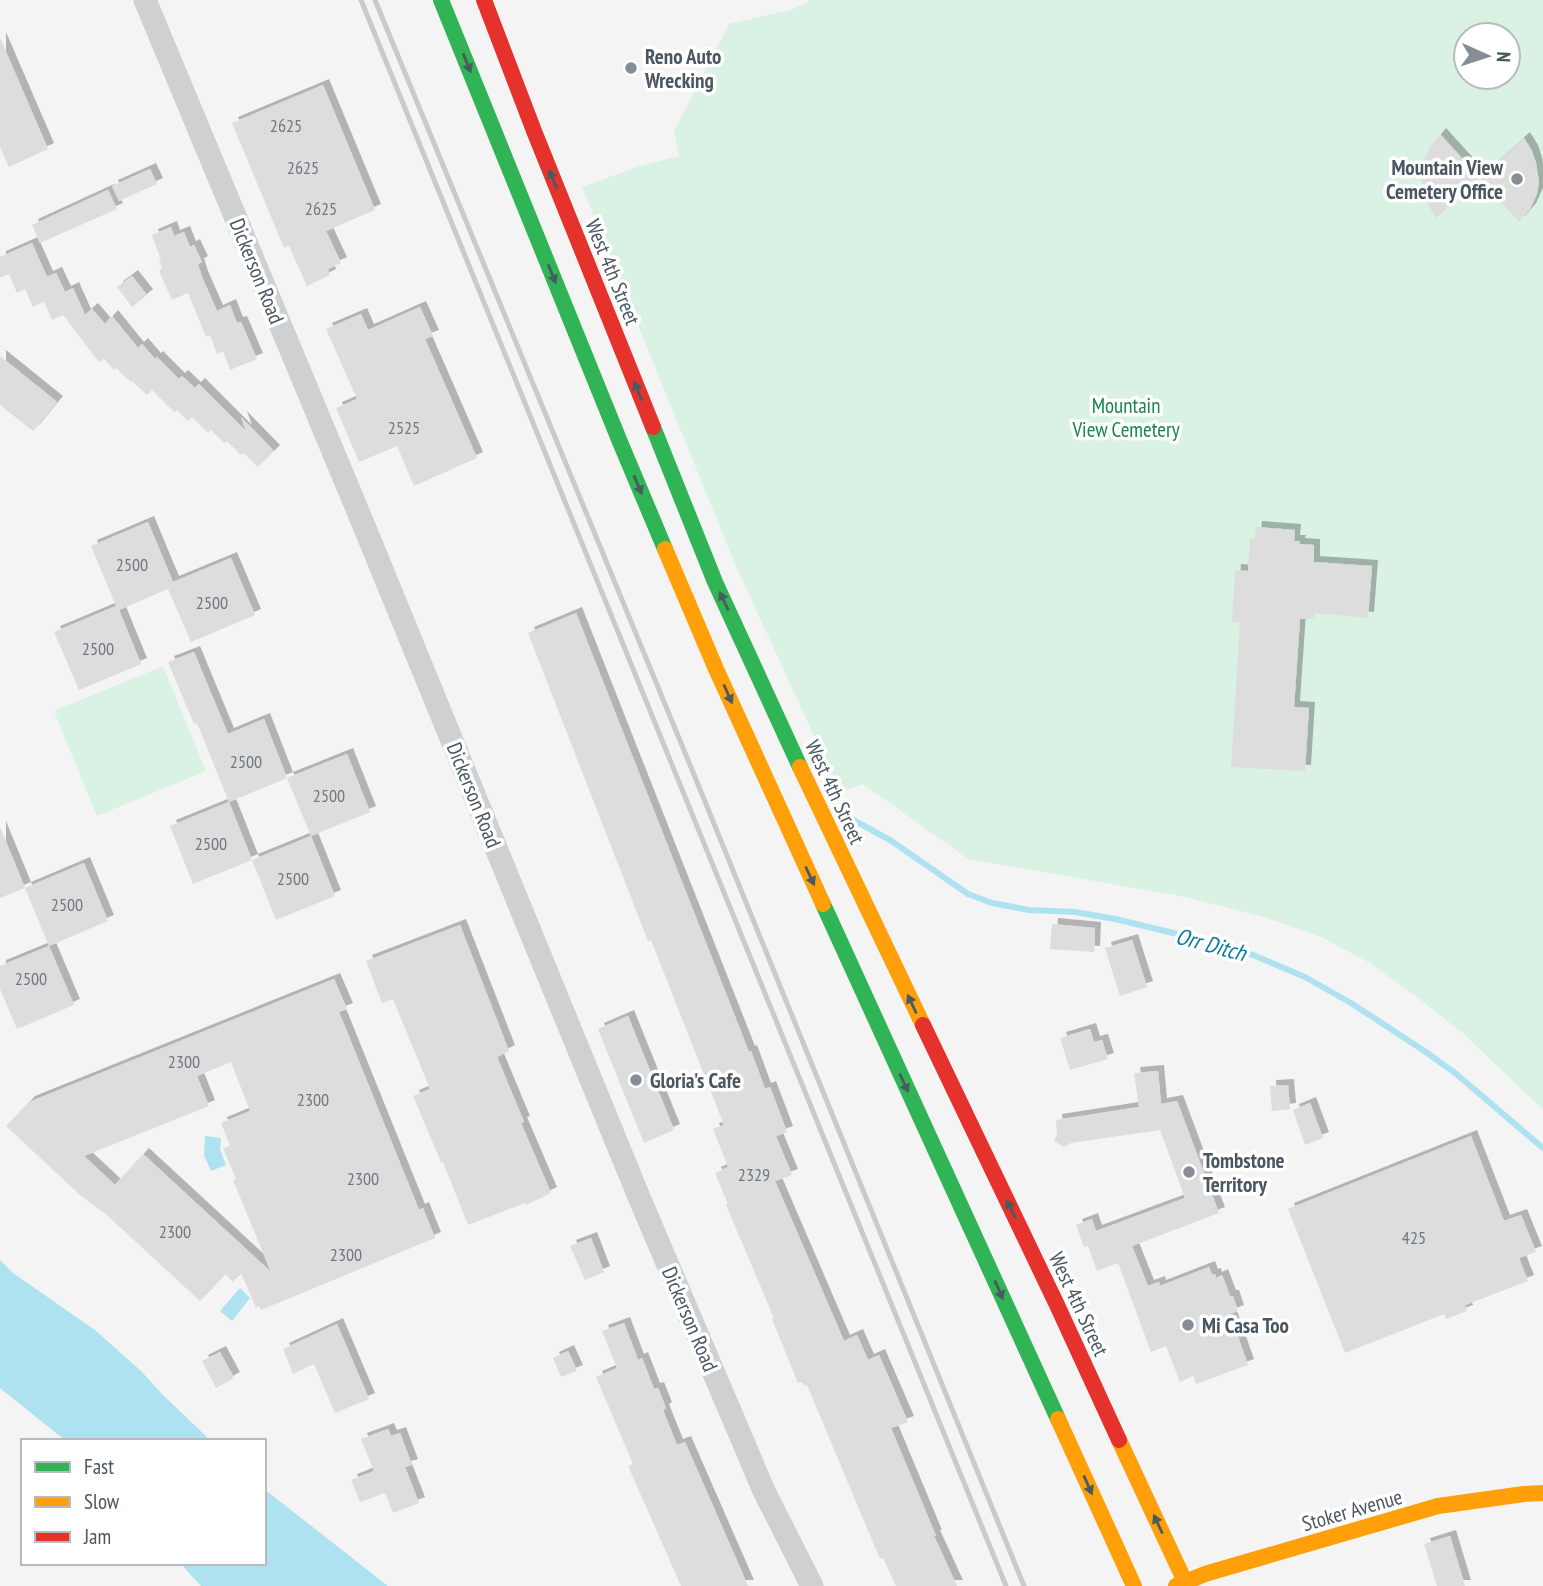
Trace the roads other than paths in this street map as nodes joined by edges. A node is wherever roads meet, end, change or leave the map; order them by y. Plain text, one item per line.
1 (145, 0) edge
2 (441, 0) edge
3 (484, 0) edge
4 (1543, 1493) edge
5 (1183, 1585) edge
6 (812, 1586) edge
7 (1134, 1586) edge

1 - 6 street, Dickerson Road
2 -> 7 main road
5 -> 3 main road, West 4th Street
4 - 5 main road, Stoker Avenue

